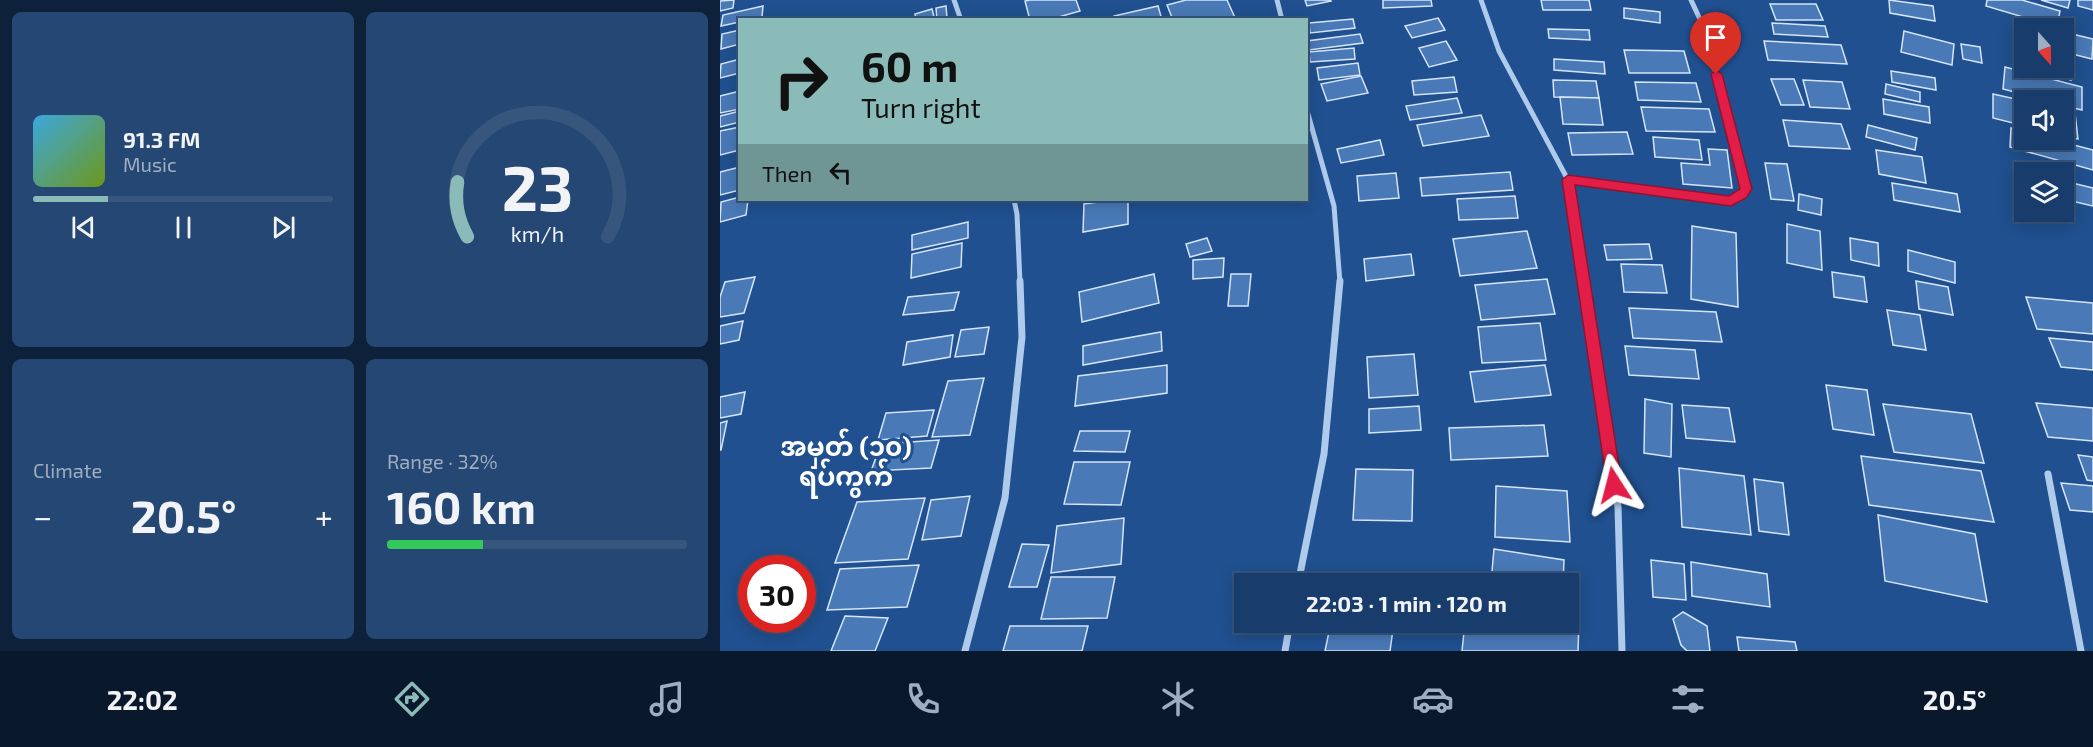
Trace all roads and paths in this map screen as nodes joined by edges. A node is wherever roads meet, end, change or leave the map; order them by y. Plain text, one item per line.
1 (954, 0) edge
2 (1277, 0) edge
3 (1481, 0) edge
4 (1691, 0) edge
5 (960, 18) edge
6 (1282, 18) edge
7 (1308, 114) edge
8 (1568, 180) junction
9 (1014, 201) edge
10 (2048, 474) dead end
11 (1300, 573) edge
12 (1288, 633) edge
13 (965, 651) edge
14 (1285, 651) edge
15 (1622, 651) edge
16 (2081, 651) edge

1 - 5 street
2 - 6 street
3 - 8 street
4 - 8 street
7 - 11 street
8 - 15 street
9 - 13 street
10 - 16 street
12 - 14 street

